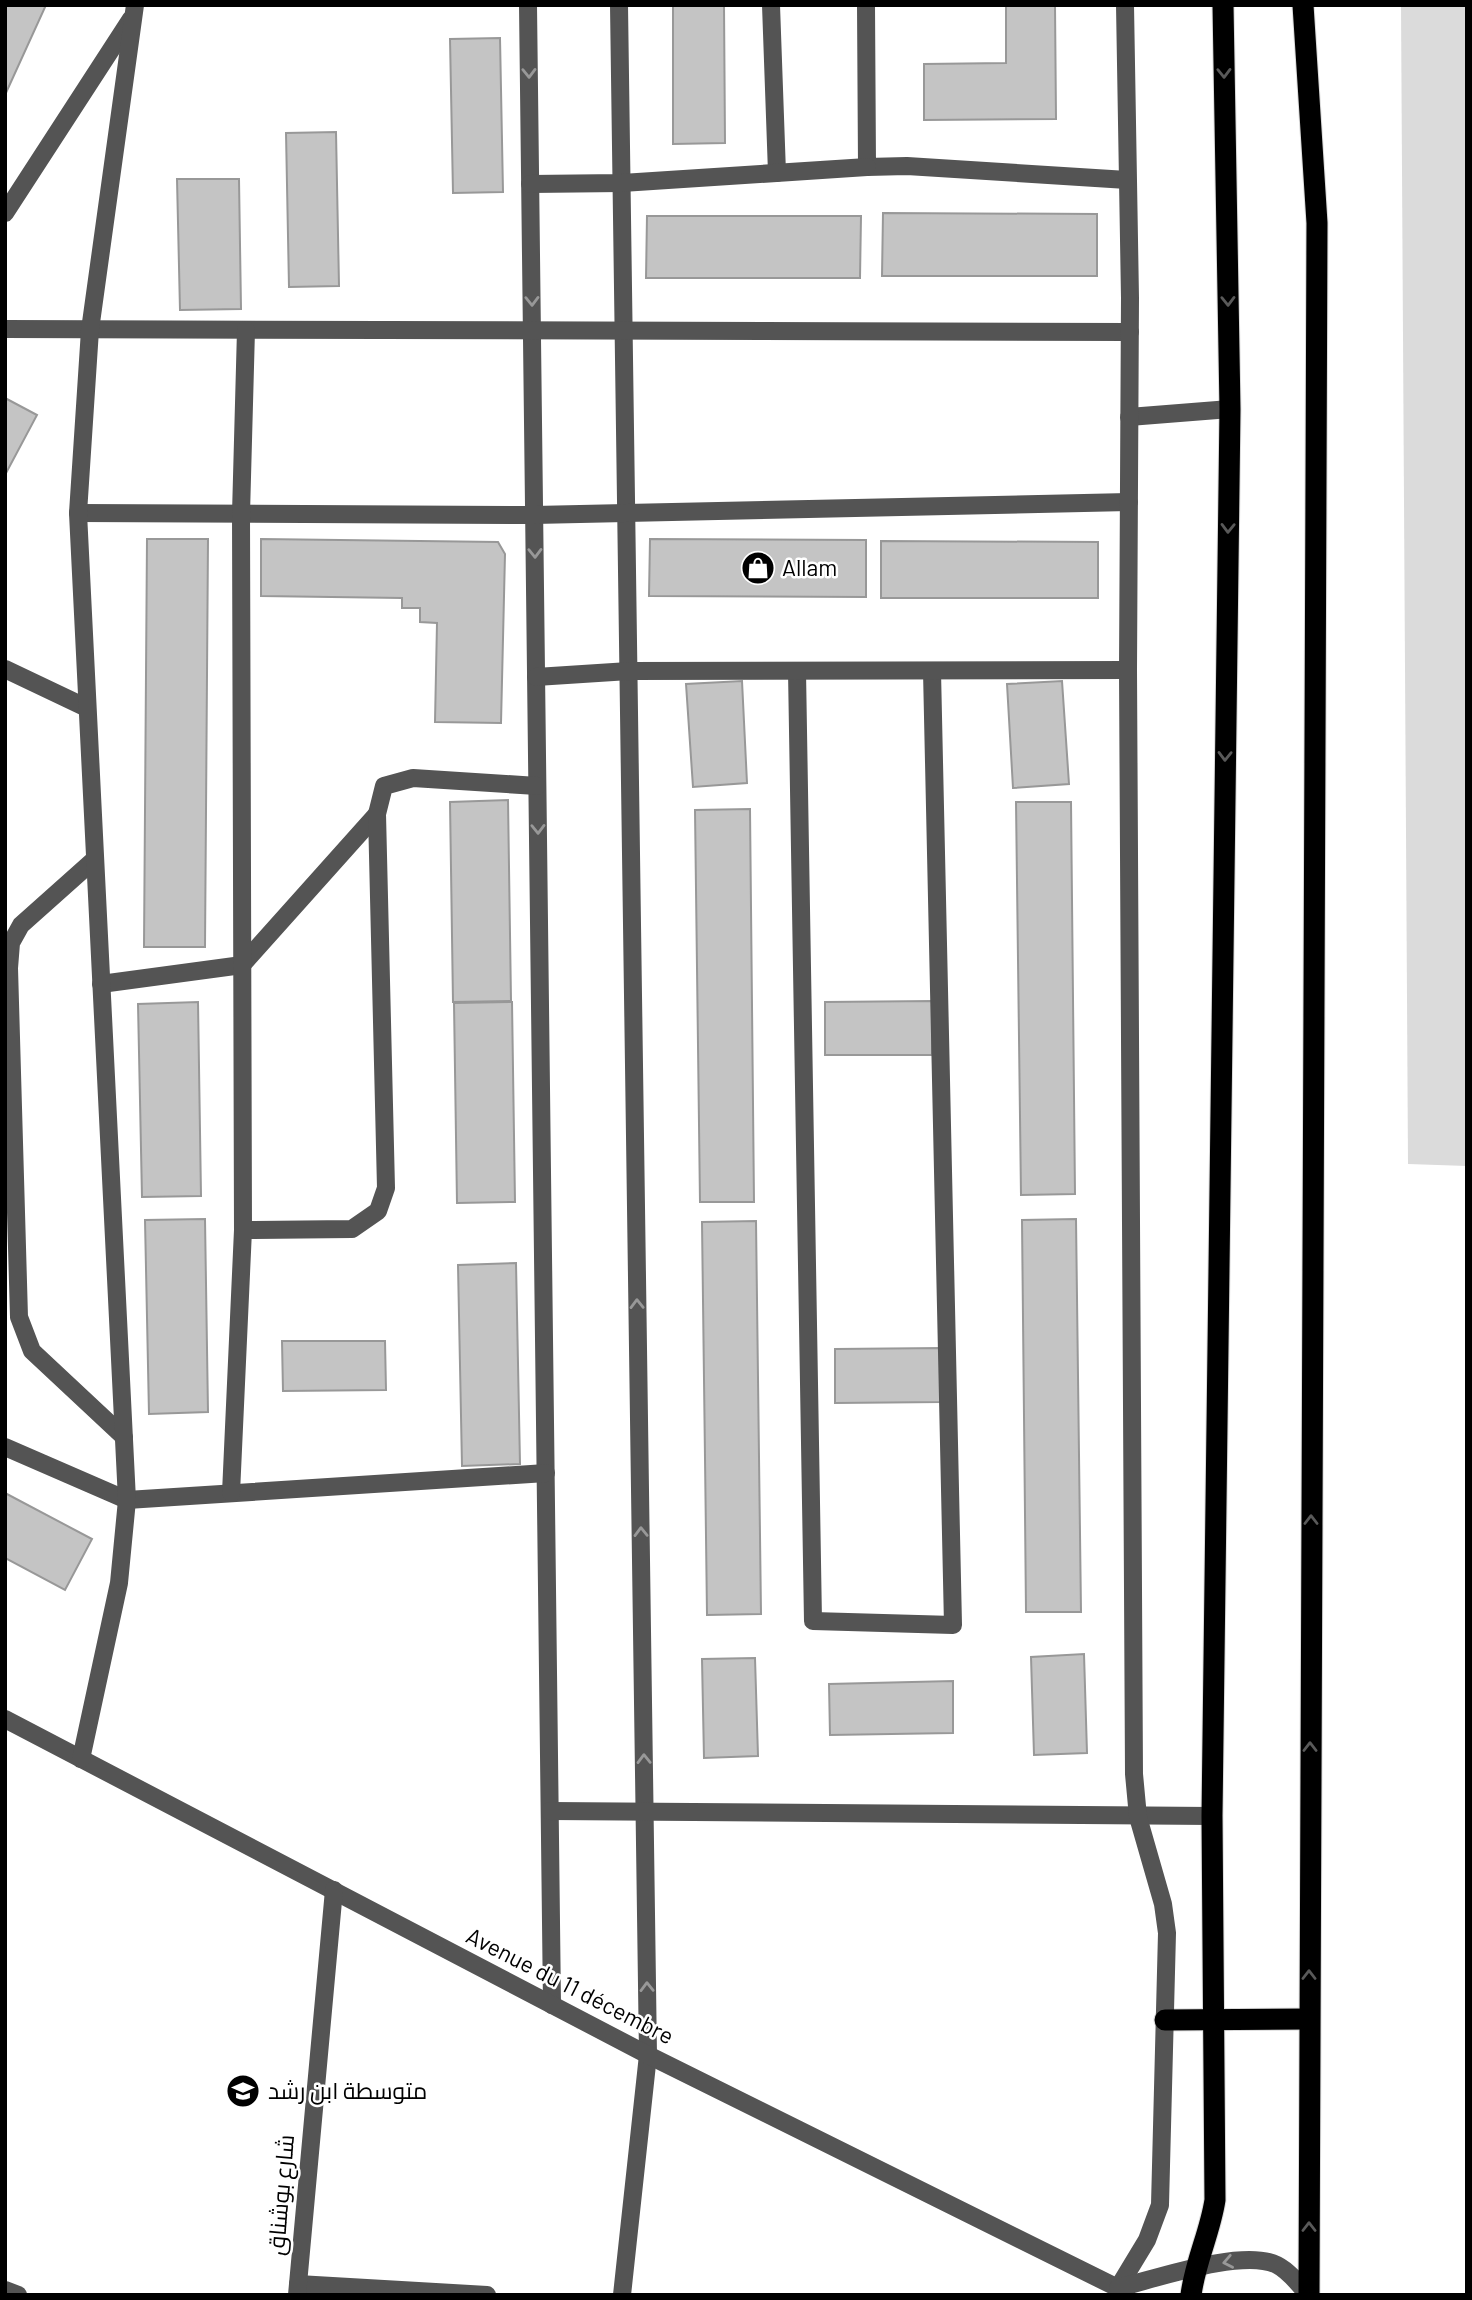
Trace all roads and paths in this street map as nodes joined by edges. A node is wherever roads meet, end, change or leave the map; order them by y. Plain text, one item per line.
1 (528, 5) edge
2 (619, 5) edge
3 (771, 5) edge
4 (866, 5) edge
5 (1125, 5) edge
6 (1223, 5) edge
7 (1303, 5) edge
8 (135, 9) edge
9 (867, 167) junction
10 (777, 173) junction
11 (1127, 180) junction
12 (622, 183) junction
13 (530, 184) junction
14 (5, 213) edge
15 (5, 329) edge
16 (90, 330) junction
17 (246, 330) junction
18 (532, 331) junction
19 (624, 331) junction
20 (1130, 332) junction
21 (1230, 410) junction
22 (1129, 417) junction
23 (1129, 502) junction
24 (626, 511) junction
25 (78, 513) junction
26 (241, 514) junction
27 (534, 515) junction
28 (5, 668) edge
29 (1128, 670) junction
30 (629, 671) junction
31 (797, 671) junction
32 (932, 671) junction
33 (536, 677) junction
34 (87, 708) junction
35 (537, 786) junction
36 (377, 814) junction
37 (95, 859) junction
38 (242, 965) junction
39 (101, 984) junction
40 (243, 1230) junction
41 (124, 1437) junction
42 (5, 1447) edge
43 (546, 1473) junction
44 (231, 1493) junction
45 (127, 1500) junction
46 (5, 1719) edge
47 (81, 1759) junction
48 (550, 1811) junction
49 (645, 1812) junction
50 (1212, 1816) junction
51 (1138, 1817) junction
52 (334, 1890) junction
53 (552, 2005) junction
54 (1213, 2019) junction
55 (1309, 2019) junction
56 (1165, 2020) junction
57 (648, 2055) junction
58 (1196, 2269) junction
59 (297, 2289) edge
60 (5, 2290) edge
61 (1122, 2291) edge
62 (18, 2295) edge
63 (487, 2295) edge
64 (622, 2295) edge
65 (1191, 2295) edge
66 (1308, 2295) edge

1 -> 13 street
2 - 12 street
3 - 10 street
4 - 9 street
5 - 11 street
6 -> 21 highway
55 -> 7 highway
8 - 14 street
8 - 16 street
9 - 10 street
9 - 11 street
10 - 12 street
11 - 20 street
12 - 13 street
12 - 19 street
13 -> 18 street
15 - 16 street
16 - 17 street
16 - 25 street
17 - 18 street
17 - 26 street
18 - 19 street
18 - 27 street
19 - 20 street
19 - 24 street
20 - 22 street
21 - 22 street
21 -> 50 highway
22 - 23 street
23 - 24 street
23 - 29 street
24 - 27 street
24 - 30 street
25 - 26 street
25 - 34 street
26 - 27 street
26 - 38 street
27 -> 33 street
28 - 34 street
29 - 32 street
29 - 51 street
30 - 31 street
30 - 33 street
49 -> 30 street
31 - 32 street
31 - 32 street
33 - 35 street
34 - 37 street
35 - 36 street
35 -> 43 street
36 - 38 street
36 - 40 street
37 - 39 street
37 - 41 street
38 - 39 street
38 - 40 street
39 - 41 street
40 - 44 street
41 - 45 street
42 - 45 street
43 - 44 street
43 - 48 street
44 - 45 street
45 - 47 street
46 - 47 street, Avenue du 11 décembre
47 - 52 street, Avenue du 11 décembre
48 - 49 street
48 - 53 street
49 - 51 street
57 -> 49 street
50 - 51 street
50 - 54 highway
51 - 56 street
52 - 53 street, Avenue du 11 décembre
52 - 59 street, شارع بوشناق
53 - 57 street, Avenue du 11 décembre
54 - 55 highway
54 - 56 highway
54 - 58 highway
66 -> 55 highway
56 - 61 street
57 - 61 street, Avenue du 11 décembre
57 - 64 street
58 - 61 street
58 - 65 highway
66 -> 58 street
59 - 63 street
60 - 62 street

